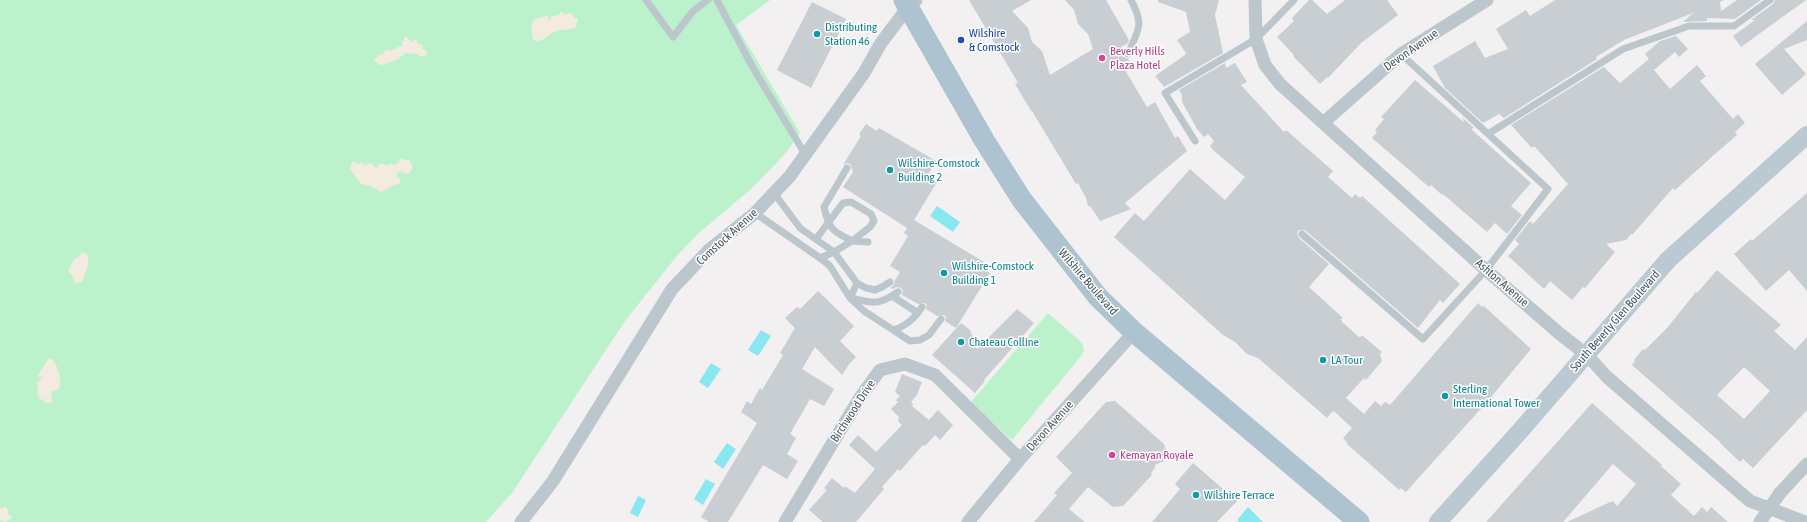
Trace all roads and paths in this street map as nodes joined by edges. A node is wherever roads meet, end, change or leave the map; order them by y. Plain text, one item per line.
1 (646, 0) edge
2 (708, 0) edge
3 (717, 0) edge
4 (1131, 0) edge
5 (1255, 0) edge
6 (1294, 0) edge
7 (1487, 0) edge
8 (1770, 0) edge
9 (909, 2) edge
10 (1256, 39) junction
11 (1128, 54) dead end
12 (1401, 54) junction
13 (1323, 123) junction
14 (1488, 134) junction
15 (1807, 135) edge
16 (1196, 141) dead end
17 (805, 154) junction
18 (847, 168) dead end
19 (774, 193) junction
20 (755, 213) junction
21 (828, 223) junction
22 (1302, 234) dead end
23 (816, 239) junction
24 (852, 241) junction
25 (868, 242) dead end
26 (834, 252) junction
27 (820, 258) junction
28 (1486, 270) junction
29 (890, 282) dead end
30 (857, 283) junction
31 (850, 298) junction
32 (942, 319) dead end
33 (894, 330) junction
34 (1134, 332) junction
35 (1587, 355) junction
36 (1020, 459) junction
37 (1807, 464) edge
38 (1768, 508) junction
39 (521, 522) edge
40 (785, 522) edge
41 (968, 522) edge
42 (1359, 522) edge
43 (1438, 522) edge
44 (1760, 522) edge
45 (1805, 522) edge

1 - 2 lane
3 - 17 lane
4 - 11 lane
5 - 10 street, Ashton Avenue
6 - 10 lane
7 - 12 street, Devon Avenue
8 - 14 lane
9 - 17 street, Comstock Avenue
9 - 34 main road, Wilshire Boulevard
10 - 13 street, Ashton Avenue
10 - 16 lane
12 - 13 street, Devon Avenue
12 - 14 lane
13 - 28 street, Ashton Avenue
14 - 28 lane
15 - 35 main road, South Beverly Glen Boulevard
17 - 19 street, Comstock Avenue
18 - 21 lane
19 - 20 street, Comstock Avenue
19 - 23 lane
20 - 27 lane
20 - 39 street, Comstock Avenue
21 - 23 lane
21 - 24 lane
21 - 24 lane
22 - 28 lane
23 - 26 lane
24 - 25 lane
24 - 26 lane
26 - 27 lane
26 - 30 lane
27 - 31 lane
28 - 35 street, Ashton Avenue
29 - 30 lane
30 - 31 lane
31 - 33 lane
31 - 33 lane
32 - 33 lane
34 - 36 street, Devon Avenue
34 - 42 main road, Wilshire Boulevard
35 - 38 street, Ashton Avenue
35 - 43 main road, South Beverly Glen Boulevard
36 - 40 street, Birchwood Drive
36 - 41 street, Devon Avenue
37 - 38 street
38 - 44 street
38 - 45 street, Ashton Avenue

